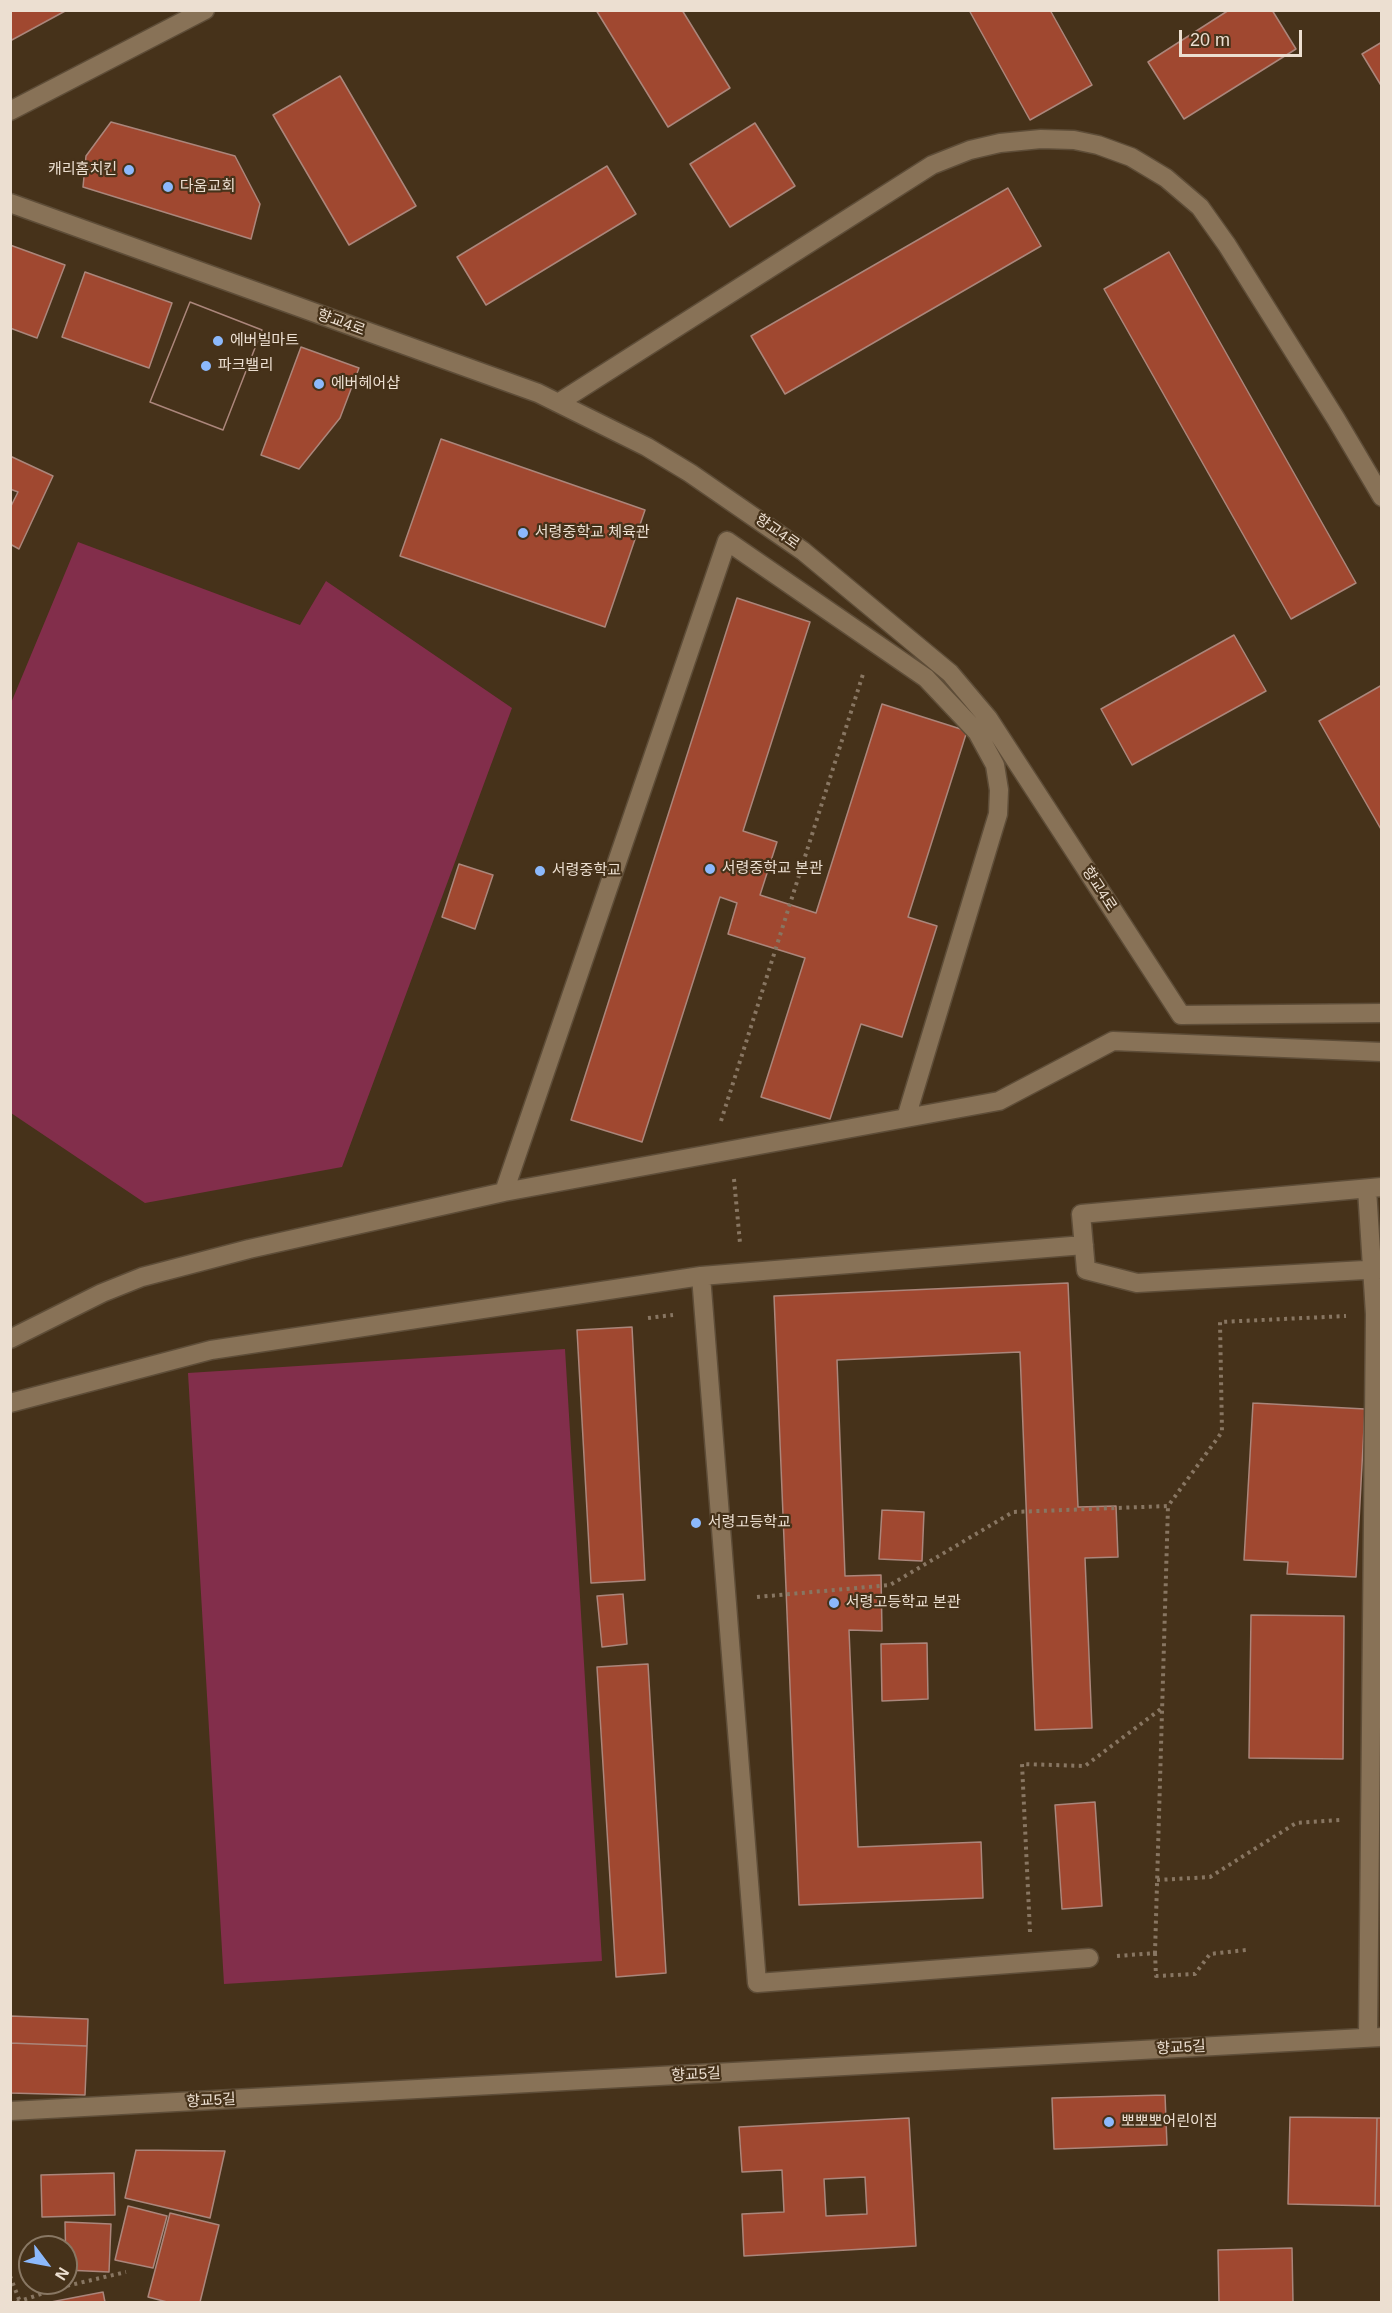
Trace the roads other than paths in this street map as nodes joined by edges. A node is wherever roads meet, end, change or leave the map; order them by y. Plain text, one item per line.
1 (206, 10) edge
2 (10, 111) edge
3 (10, 203) edge
4 (558, 403) junction
5 (1382, 497) edge
6 (1382, 1013) edge
7 (1382, 1052) edge
8 (906, 1118) junction
9 (1374, 1188) edge
10 (504, 1192) junction
11 (1084, 1245) junction
12 (1377, 1269) edge
13 (701, 1276) junction
14 (10, 1339) edge
15 (1377, 1353) edge
16 (10, 1403) edge
17 (1089, 1958) road end
18 (1375, 2037) edge
19 (10, 2111) edge

1 - 2 street
3 - 4 street, 향교4로
4 - 5 street
4 - 6 street, 향교4로
7 - 8 street
8 - 10 street
8 - 10 street
9 - 11 street
9 - 12 street
10 - 14 street
11 - 12 street
11 - 13 street
12 - 15 street
13 - 16 street
13 - 17 street
15 - 18 street
18 - 19 street, 향교5길

